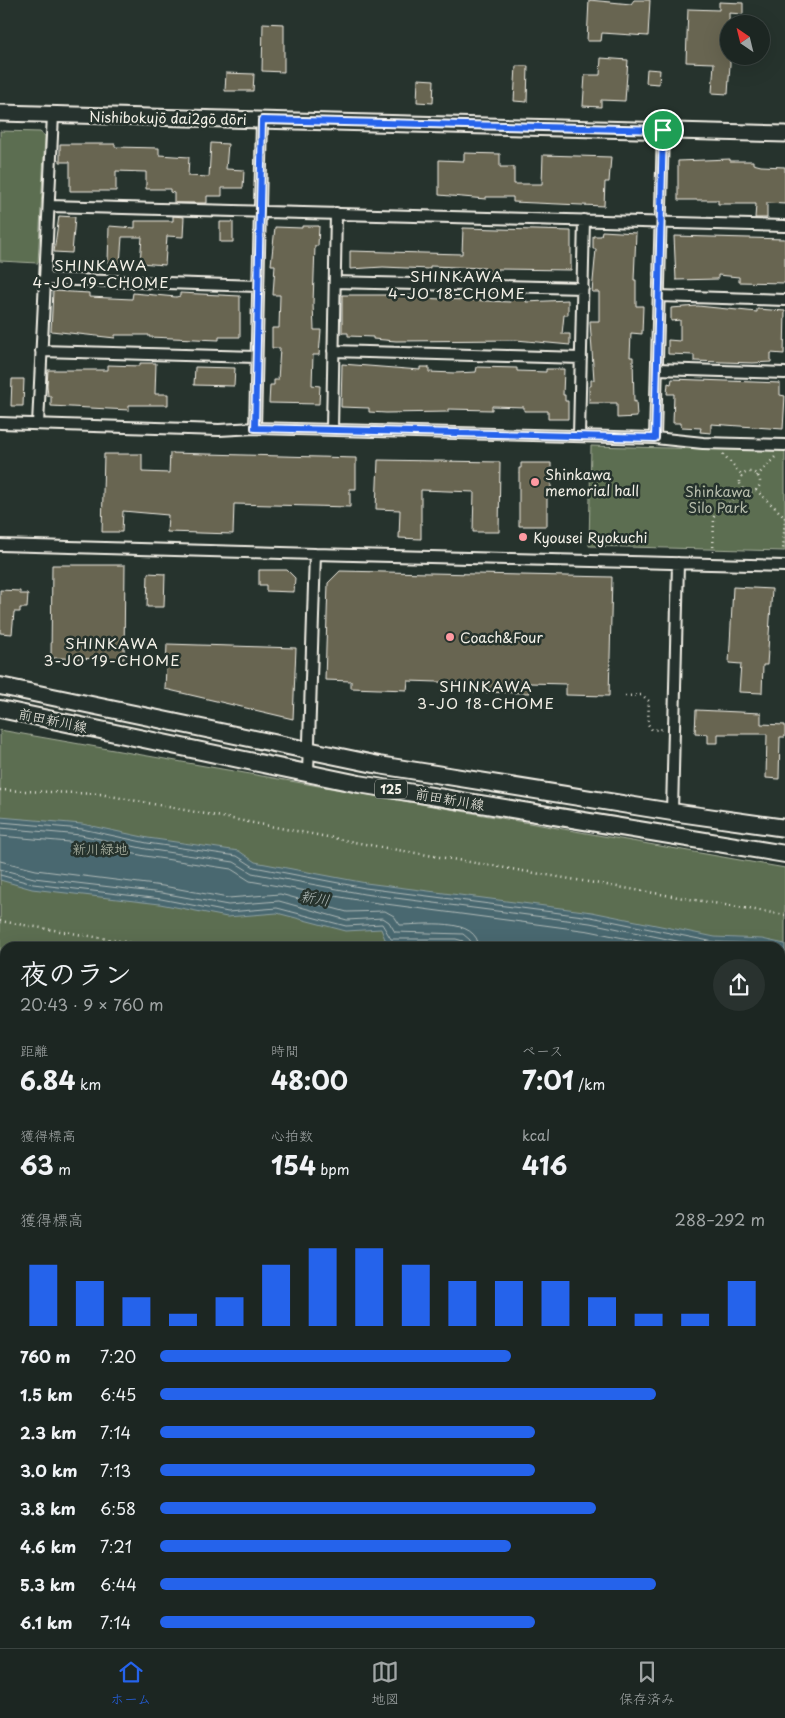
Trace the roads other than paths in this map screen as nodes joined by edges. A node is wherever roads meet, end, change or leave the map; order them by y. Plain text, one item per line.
1 (0, 113) edge
2 (52, 115) junction
3 (262, 120) junction
4 (663, 130) junction
5 (785, 134) edge
6 (49, 206) junction
7 (260, 213) junction
8 (336, 213) junction
9 (584, 220) junction
10 (661, 224) junction
11 (785, 226) edge
12 (45, 279) junction
13 (335, 282) junction
14 (258, 286) junction
15 (583, 288) junction
16 (659, 296) junction
17 (785, 300) edge
18 (41, 351) junction
19 (333, 351) junction
20 (256, 357) junction
21 (581, 358) junction
22 (657, 369) junction
23 (785, 373) edge
24 (0, 423) edge
25 (38, 424) junction
26 (255, 428) junction
27 (332, 429) junction
28 (579, 435) junction
29 (655, 438) junction
30 (783, 448) edge
31 (0, 544) edge
32 (315, 554) junction
33 (678, 563) junction
34 (785, 566) edge
35 (2, 686) edge
36 (0, 710) edge
37 (310, 752) junction
38 (308, 773) junction
39 (672, 812) junction
40 (785, 828) edge
41 (785, 854) edge

1 - 2 street, Nishibokujō dai2gō dōri
2 - 3 street, Nishibokujō dai2gō dōri
2 - 6 street
3 - 4 street, Nishibokujō dai2gō dōri
3 - 7 street
4 - 5 street, Nishibokujō dai2gō dōri
4 - 10 street
6 - 7 street
6 - 12 street
7 - 8 street
7 - 14 street
8 - 9 street
8 - 13 street
9 - 10 street
9 - 15 street
10 - 11 street
10 - 16 street
12 - 14 street
12 - 18 street
13 - 15 street
13 - 19 street
14 - 20 street
15 - 21 street
16 - 17 street
16 - 22 street
18 - 20 street
18 - 25 street
19 - 21 street
19 - 27 street
20 - 26 street
21 - 28 street
22 - 23 street
22 - 29 street
24 - 25 street
25 - 26 street
26 - 27 street
27 - 28 street
28 - 29 street
29 - 30 street
31 - 32 street
32 - 33 street
32 - 37 street
33 - 34 street
33 - 39 street
35 - 37 main road, 前田新川線 / 125
36 - 38 main road, 前田新川線 / 125
37 - 38 street
37 - 39 main road, 前田新川線 / 125
38 - 41 main road, 前田新川線 / 125
39 - 40 main road, 前田新川線 / 125

